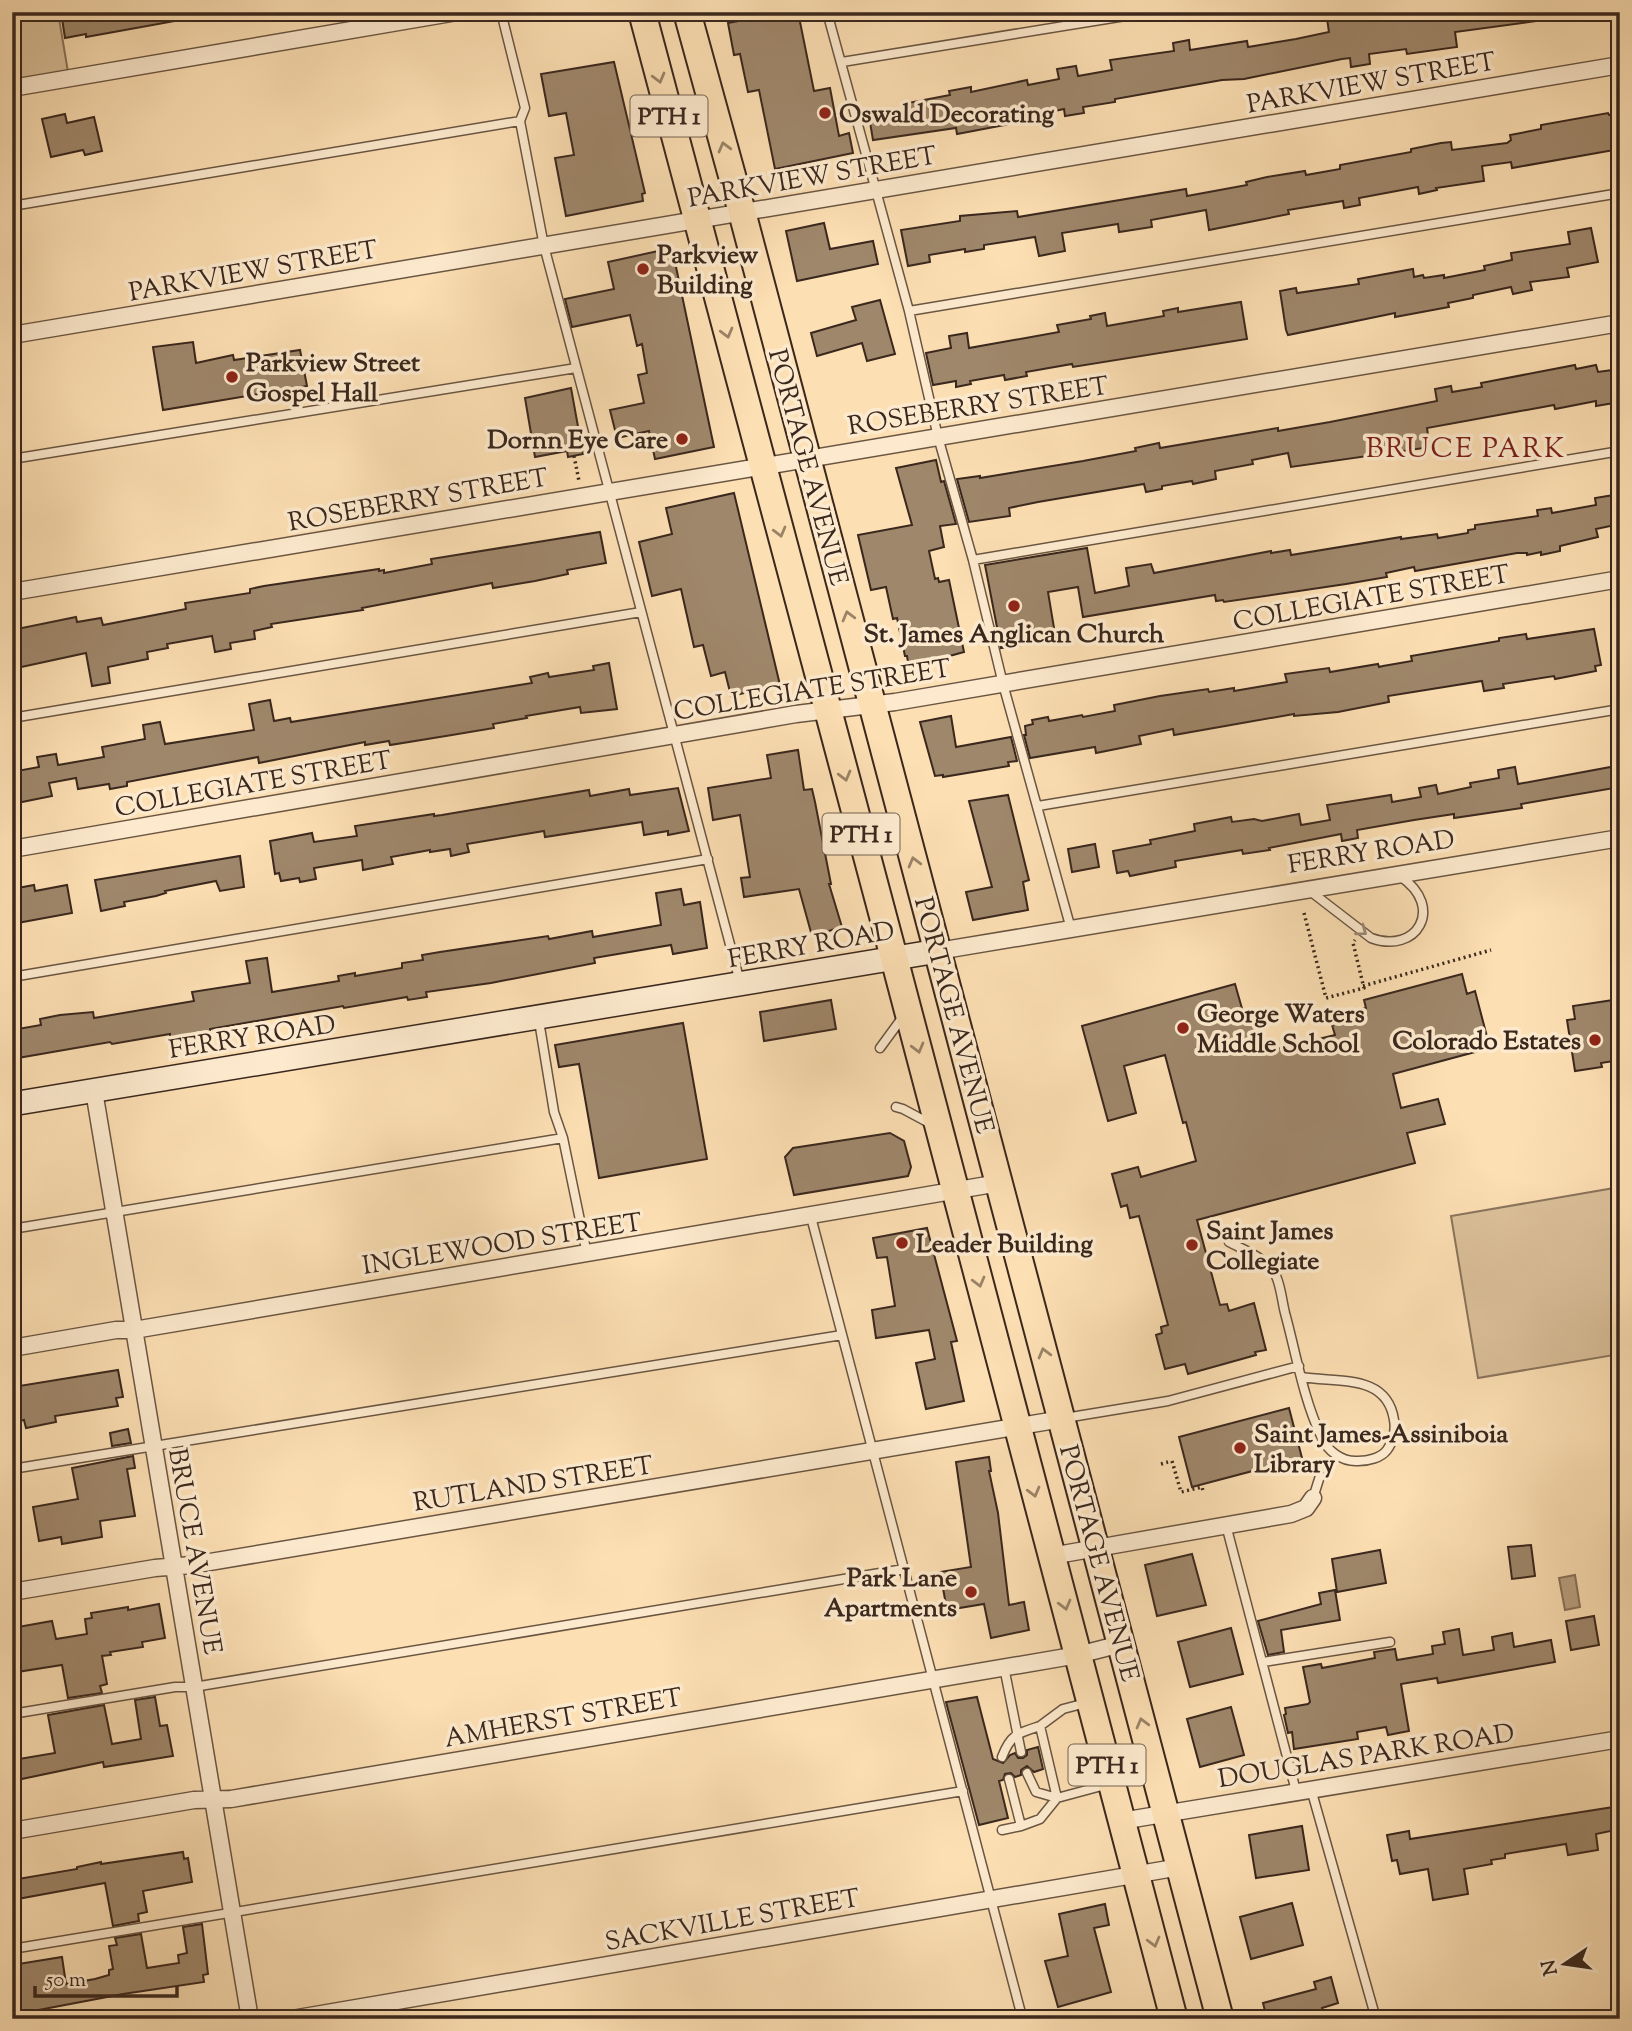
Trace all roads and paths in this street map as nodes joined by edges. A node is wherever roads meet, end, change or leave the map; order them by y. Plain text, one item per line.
1 (457, 12) edge
2 (501, 12) edge
3 (642, 12) edge
4 (687, 12) edge
5 (827, 12) edge
6 (1150, 12) edge
7 (842, 62) junction
8 (1620, 65) edge
9 (12, 88) edge
10 (520, 121) junction
11 (876, 190) junction
12 (1620, 193) edge
13 (12, 206) edge
14 (742, 212) junction
15 (697, 220) junction
16 (544, 246) junction
17 (909, 311) junction
18 (1620, 323) edge
19 (12, 335) edge
20 (576, 368) junction
21 (938, 437) junction
22 (1620, 451) edge
23 (574, 456) dead end
24 (807, 458) junction
25 (12, 459) edge
26 (763, 466) junction
27 (608, 492) junction
28 (582, 496) junction
29 (973, 559) junction
30 (1620, 579) edge
31 (12, 592) edge
32 (641, 612) junction
33 (1003, 684) junction
34 (872, 705) junction
35 (1620, 709) edge
36 (827, 710) junction
37 (12, 718) edge
38 (675, 736) junction
39 (1038, 806) junction
40 (1620, 838) edge
41 (12, 849) edge
42 (708, 859) junction
43 (1398, 874) junction
44 (1308, 889) junction
45 (1304, 914) dead end
46 (1071, 929) junction
47 (1361, 931) junction
48 (1491, 950) dead end
49 (938, 951) junction
50 (894, 959) junction
51 (12, 977) edge
52 (741, 985) junction
53 (1363, 986) junction
54 (908, 1009) junction
55 (538, 1018) junction
56 (880, 1048) dead end
57 (94, 1091) junction
58 (12, 1104) edge
59 (896, 1107) dead end
60 (939, 1129) junction
61 (564, 1138) junction
62 (999, 1184) junction
63 (956, 1192) junction
64 (115, 1212) junction
65 (811, 1217) junction
66 (12, 1229) edge
67 (1229, 1242) dead end
68 (587, 1254) junction
69 (134, 1330) junction
70 (842, 1335) junction
71 (12, 1348) edge
72 (1299, 1366) junction
73 (1302, 1377) junction
74 (1062, 1419) junction
75 (1017, 1427) junction
76 (154, 1446) junction
77 (872, 1451) junction
78 (1161, 1464) dead end
79 (12, 1469) edge
80 (1320, 1476) dead end
81 (1203, 1492) dead end
82 (1313, 1498) joint
83 (1227, 1525) junction
84 (1095, 1548) junction
85 (1051, 1556) junction
86 (174, 1565) junction
87 (904, 1569) junction
88 (12, 1592) edge
89 (1390, 1642) dead end
90 (1121, 1644) junction
91 (1078, 1655) junction
92 (1263, 1662) junction
93 (1004, 1667) junction
94 (934, 1679) junction
95 (194, 1687) junction
96 (1091, 1702) junction
97 (12, 1714) edge
98 (1040, 1726) junction
99 (1016, 1733) junction
100 (1620, 1739) edge
101 (1021, 1752) dead end
102 (1002, 1757) dead end
103 (1027, 1773) dead end
104 (1009, 1779) dead end
105 (1112, 1784) junction
106 (1304, 1790) junction
107 (963, 1791) junction
108 (213, 1798) junction
109 (1057, 1798) junction
110 (1166, 1813) junction
111 (1121, 1821) junction
112 (1021, 1826) junction
113 (1002, 1830) dead end
114 (12, 1831) edge
115 (1180, 1867) junction
116 (1136, 1876) junction
117 (991, 1900) junction
118 (232, 1912) junction
119 (12, 1949) edge
120 (250, 2019) edge
121 (292, 2019) edge
122 (1013, 2019) edge
123 (1174, 2019) edge
124 (1220, 2019) edge
125 (1376, 2019) edge

1 - 9 street
2 - 10 lane
3 -> 15 highway, PORTAGE AVENUE / PTH 1
14 -> 4 highway, PORTAGE AVENUE / PTH 1
5 - 7 lane
6 - 7 lane
7 - 11 lane
8 - 11 street, PARKVIEW STREET
10 - 13 lane
10 - 16 lane
11 - 14 street, PARKVIEW STREET
11 - 17 lane
12 - 17 lane
14 - 15 street, PARKVIEW STREET
14 - 24 highway, PORTAGE AVENUE / PTH 1
15 - 16 street, PARKVIEW STREET
15 -> 26 highway, PORTAGE AVENUE / PTH 1
16 - 19 street, PARKVIEW STREET
16 - 20 lane
17 - 21 lane
18 - 21 street, ROSEBERRY STREET
20 - 25 lane
20 - 27 lane
21 - 24 street, ROSEBERRY STREET
21 - 29 lane
22 - 29 lane
23 - 28 path
24 - 26 street, ROSEBERRY STREET
34 -> 24 highway, PORTAGE AVENUE / PTH 1
26 - 27 street, ROSEBERRY STREET
26 -> 36 highway, PORTAGE AVENUE / PTH 1
27 - 28 street, ROSEBERRY STREET
27 - 32 lane
28 - 31 street, ROSEBERRY STREET
29 - 33 lane
30 - 33 street, COLLEGIATE STREET
32 - 37 lane
32 - 38 lane
33 - 34 street, COLLEGIATE STREET
33 - 39 lane
34 - 36 street, COLLEGIATE STREET
49 -> 34 highway, PORTAGE AVENUE / PTH 1
35 - 39 lane
36 - 38 street, COLLEGIATE STREET
36 -> 50 highway, PORTAGE AVENUE / PTH 1
38 - 41 street, COLLEGIATE STREET
38 - 42 lane
39 - 46 lane
40 - 43 street, FERRY ROAD
42 - 51 lane
42 - 52 lane
43 - 44 street, FERRY ROAD
47 -> 43 lane
44 - 46 street, FERRY ROAD
44 - 47 lane
45 - 53 path
46 - 49 street, FERRY ROAD
47 - 53 path
48 - 53 path
49 - 50 main road, FERRY ROAD
49 - 62 highway, PORTAGE AVENUE / PTH 1
50 - 52 main road, FERRY ROAD
50 - 54 highway, PORTAGE AVENUE / PTH 1
52 - 55 main road, FERRY ROAD
54 - 56 lane
54 -> 60 highway, PORTAGE AVENUE / PTH 1
55 - 57 main road, FERRY ROAD
55 - 61 lane
57 - 58 main road, FERRY ROAD
57 - 64 street, BRUCE AVENUE
59 - 60 lane
60 - 63 highway, PORTAGE AVENUE / PTH 1
61 - 64 lane
61 - 68 lane
62 - 63 street, INGLEWOOD STREET
74 -> 62 highway, PORTAGE AVENUE / PTH 1
63 - 65 street, INGLEWOOD STREET
63 -> 75 highway, PORTAGE AVENUE / PTH 1
64 - 66 lane
64 - 69 street, BRUCE AVENUE
65 - 68 street, INGLEWOOD STREET
65 - 70 lane
67 - 72 lane
68 - 69 street, INGLEWOOD STREET
69 - 71 street, INGLEWOOD STREET
69 - 76 street, BRUCE AVENUE
70 - 76 lane
70 - 77 lane
72 - 73 lane
72 - 74 lane
73 - 73 lane
74 - 75 street, RUTLAND STREET
74 - 84 highway, PORTAGE AVENUE / PTH 1
75 - 77 street, RUTLAND STREET
75 -> 85 highway, PORTAGE AVENUE / PTH 1
76 - 79 lane
76 - 86 street, BRUCE AVENUE
77 - 86 street, RUTLAND STREET
77 - 87 lane
78 - 81 path
80 - 82 lane
82 - 83 street
83 - 84 street
83 - 92 lane
84 - 85 street
84 - 90 highway, PORTAGE AVENUE / PTH 1
85 -> 91 highway, PORTAGE AVENUE / PTH 1
86 - 88 street, RUTLAND STREET
86 - 95 street, BRUCE AVENUE
87 - 94 lane
87 - 95 lane
89 - 92 lane
90 - 91 street, AMHERST STREET
110 -> 90 highway, PORTAGE AVENUE / PTH 1
91 - 93 street, AMHERST STREET
91 - 96 highway, PORTAGE AVENUE / PTH 1
92 - 106 lane
93 - 94 street, AMHERST STREET
93 - 99 lane
94 - 107 lane
94 - 108 street, AMHERST STREET
95 - 97 lane
95 - 108 street, BRUCE AVENUE
96 - 98 lane
96 - 105 highway, PORTAGE AVENUE / PTH 1
98 - 99 lane
98 - 109 lane
99 - 101 lane
99 - 102 lane
100 - 106 street, DOUGLAS PARK ROAD
103 - 109 lane
104 - 112 lane
105 - 109 lane
105 - 111 highway, PORTAGE AVENUE / PTH 1
106 - 110 street, DOUGLAS PARK ROAD
106 - 125 lane
107 - 117 lane
107 - 118 lane
108 - 114 street, AMHERST STREET
108 - 118 street, BRUCE AVENUE
109 - 112 lane
110 - 111 street, DOUGLAS PARK ROAD
110 - 115 highway, PORTAGE AVENUE / PTH 1
111 - 116 highway, PORTAGE AVENUE / PTH 1
112 - 113 lane
115 - 116 street, SACKVILLE STREET
115 - 124 highway, PORTAGE AVENUE / PTH 1
116 - 117 street, SACKVILLE STREET
116 -> 123 highway, PORTAGE AVENUE / PTH 1
117 - 121 street, SACKVILLE STREET
117 - 122 lane
118 - 119 lane
118 - 120 street, BRUCE AVENUE

